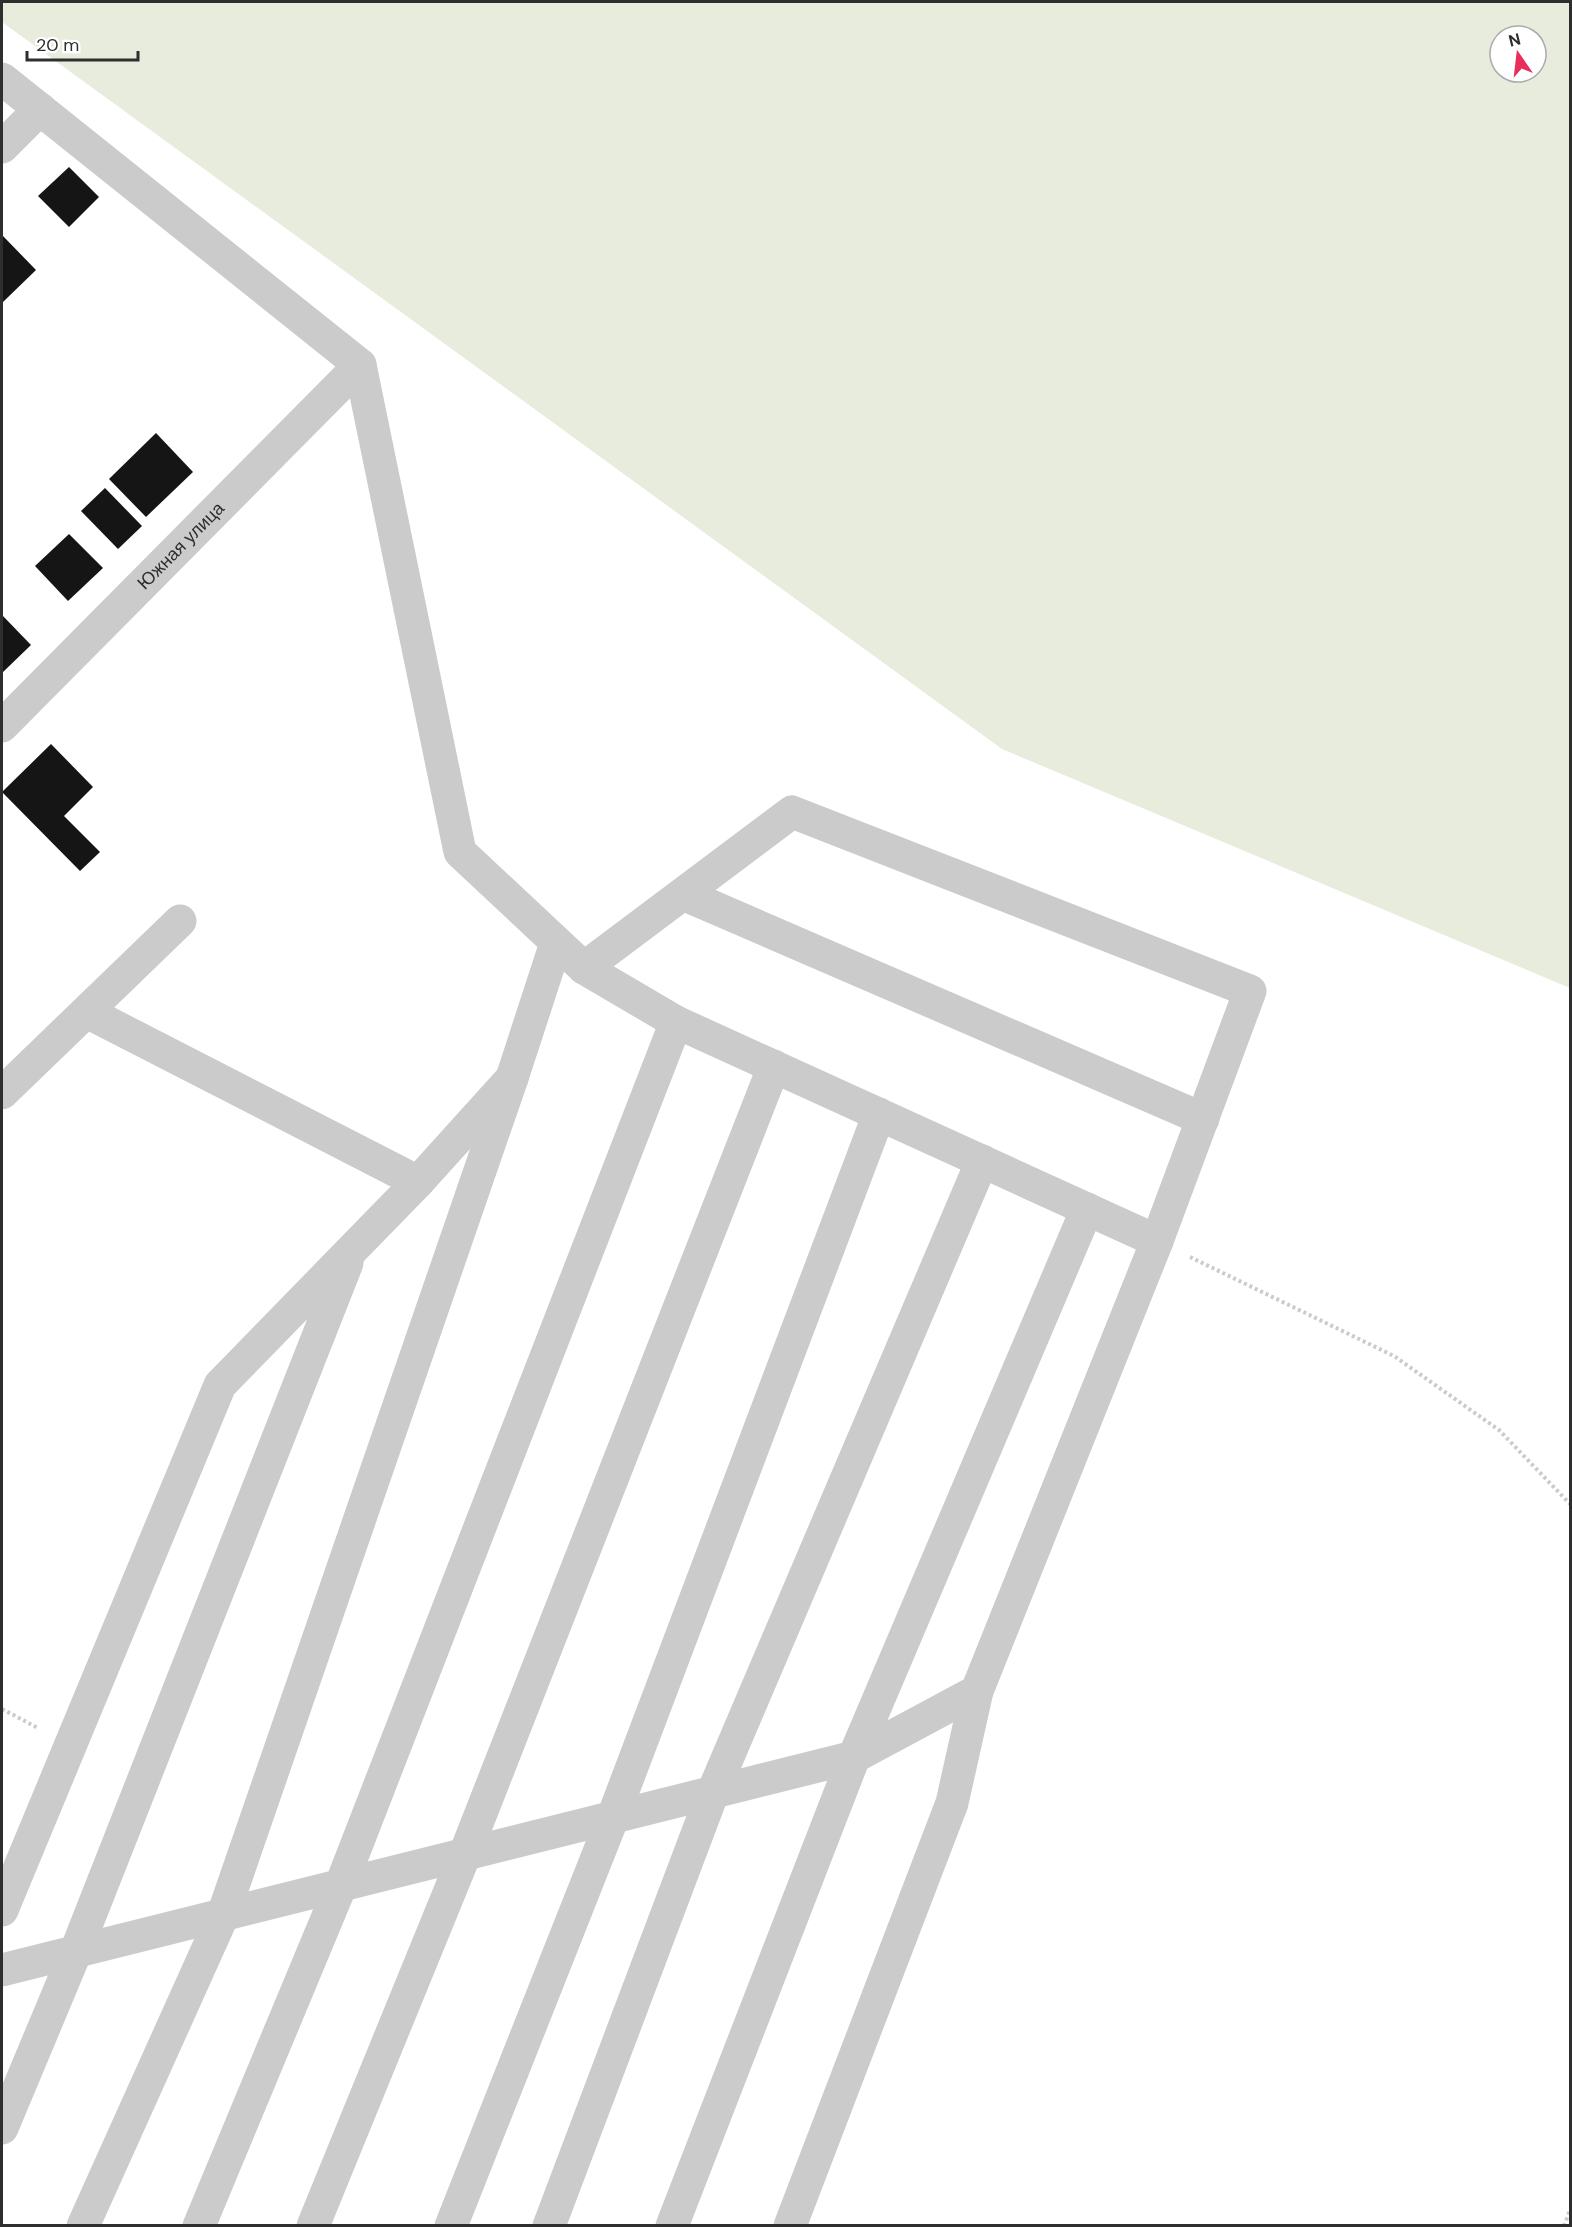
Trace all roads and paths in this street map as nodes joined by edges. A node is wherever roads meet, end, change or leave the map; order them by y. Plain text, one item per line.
1 (2, 79) edge
2 (40, 109) junction
3 (2, 147) edge
4 (360, 365) junction
5 (2, 726) edge
6 (683, 894) junction
7 (180, 921) dead end
8 (556, 943) junction
9 (584, 968) junction
10 (87, 1012) junction
11 (676, 1022) junction
12 (774, 1066) junction
13 (512, 1078) junction
14 (2, 1093) edge
15 (879, 1114) junction
16 (1203, 1119) junction
17 (982, 1161) junction
18 (418, 1182) junction
19 (1087, 1209) junction
20 (1157, 1240) junction
21 (352, 1250) junction
22 (1570, 1504) edge
23 (976, 1691) junction
24 (2, 1709) edge
25 (71, 1744) junction
26 (854, 1757) junction
27 (713, 1792) junction
28 (613, 1816) junction
29 (465, 1854) junction
30 (340, 1885) junction
31 (2, 1911) edge
32 (223, 1915) junction
33 (76, 1951) junction
34 (2, 1970) edge
35 (2, 2128) edge
36 (1570, 2210) edge
37 (83, 2226) edge
38 (199, 2226) edge
39 (313, 2226) edge
40 (451, 2226) edge
41 (549, 2226) edge
42 (672, 2226) edge
43 (790, 2226) edge
44 (1564, 2226) edge

1 - 2 street
2 - 3 street
2 - 4 street
4 - 5 street, Южная улица
4 - 8 street
6 - 9 street
6 - 16 street
6 - 16 street
7 - 10 street
8 - 9 street
8 - 13 street
9 - 11 street
10 - 14 street
10 - 18 street
11 - 12 street
11 - 30 street
12 - 15 street
12 - 29 street
13 - 18 street
13 - 32 street
15 - 17 street
15 - 28 street
16 - 20 street
17 - 19 street
17 - 27 street
18 - 21 street
19 - 20 street
19 - 26 street
20 - 22 path
20 - 23 street
21 - 25 street
21 - 33 street
23 - 26 street
23 - 43 street
24 - 25 path
25 - 31 street
26 - 27 street
26 - 42 street
27 - 28 street
27 - 41 street
28 - 29 street
28 - 40 street
29 - 30 street
29 - 39 street
30 - 32 street
30 - 38 street
32 - 33 street
32 - 37 street
33 - 34 street
33 - 35 street
36 - 44 path

